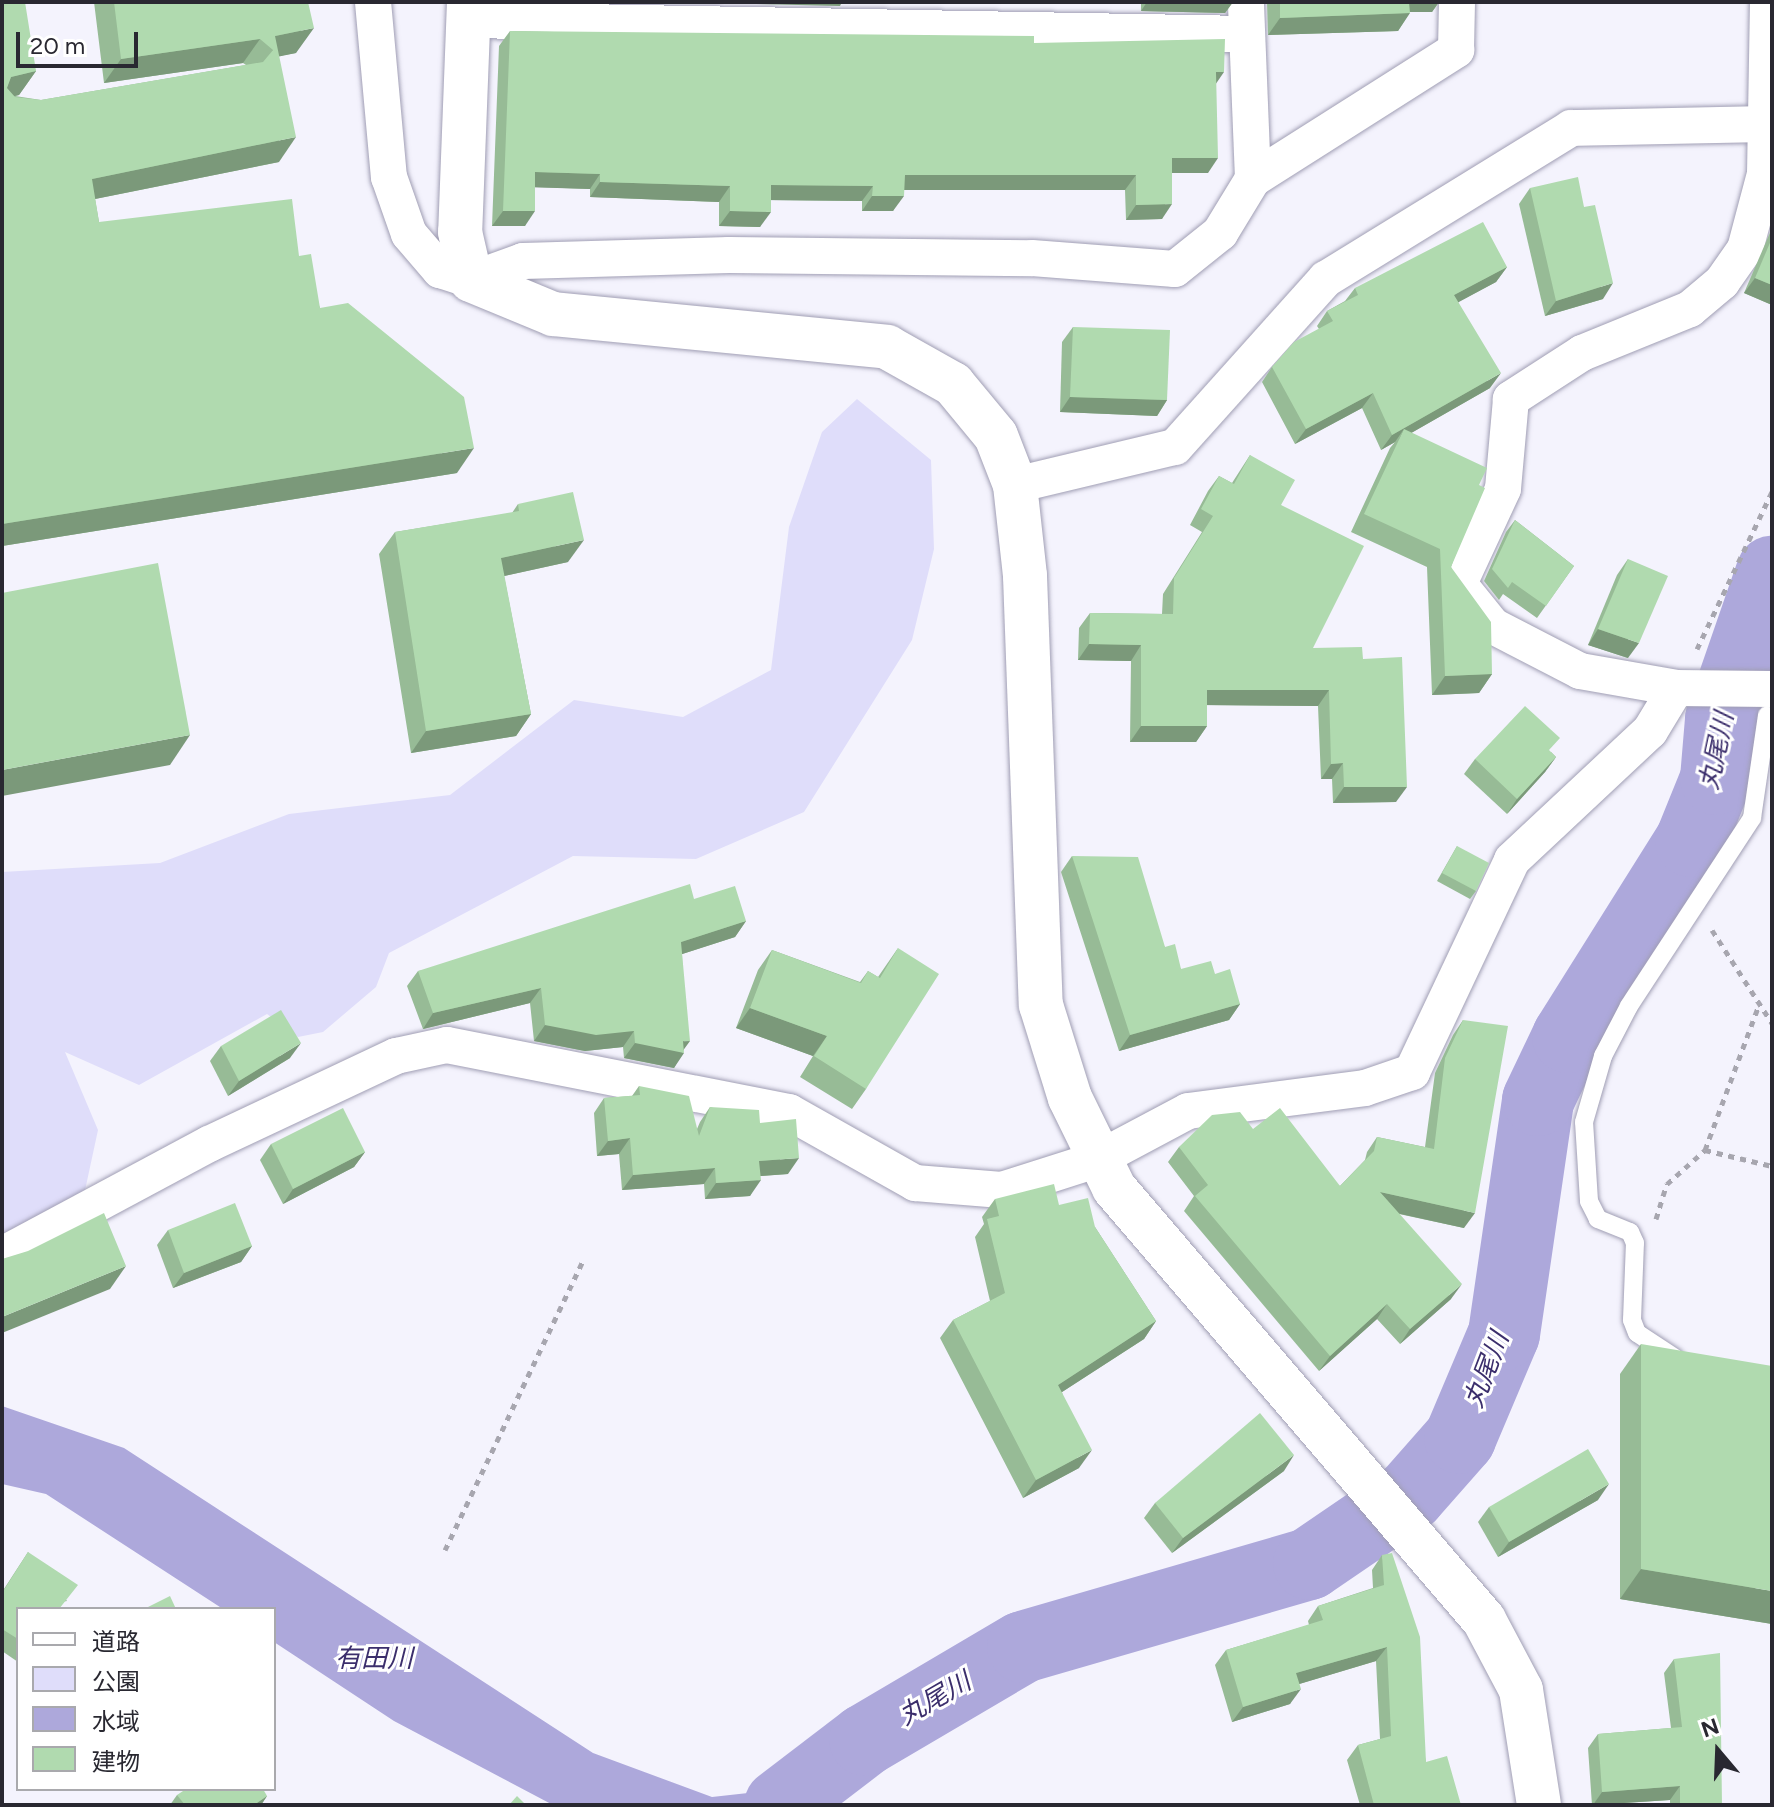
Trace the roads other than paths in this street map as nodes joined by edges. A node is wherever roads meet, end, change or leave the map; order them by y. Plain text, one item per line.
1 (373, 2) edge
2 (1457, 2) edge
3 (1768, 2) edge
4 (469, 11) edge
5 (1245, 18) edge
6 (1761, 124) junction
7 (1253, 179) junction
8 (471, 280) junction
9 (1015, 485) junction
10 (1676, 688) junction
11 (1770, 702) edge
12 (1096, 1160) junction
13 (2, 1255) edge
14 (1689, 1363) edge
15 (1539, 1805) edge

1 - 8 street
2 - 7 street
3 - 6 street
4 - 5 street
4 - 8 street
5 - 7 street
6 - 9 street
6 - 10 street
7 - 8 street
8 - 9 street
9 - 12 street
10 - 11 street
10 - 12 street
11 - 14 lane
12 - 13 street
12 - 15 street

